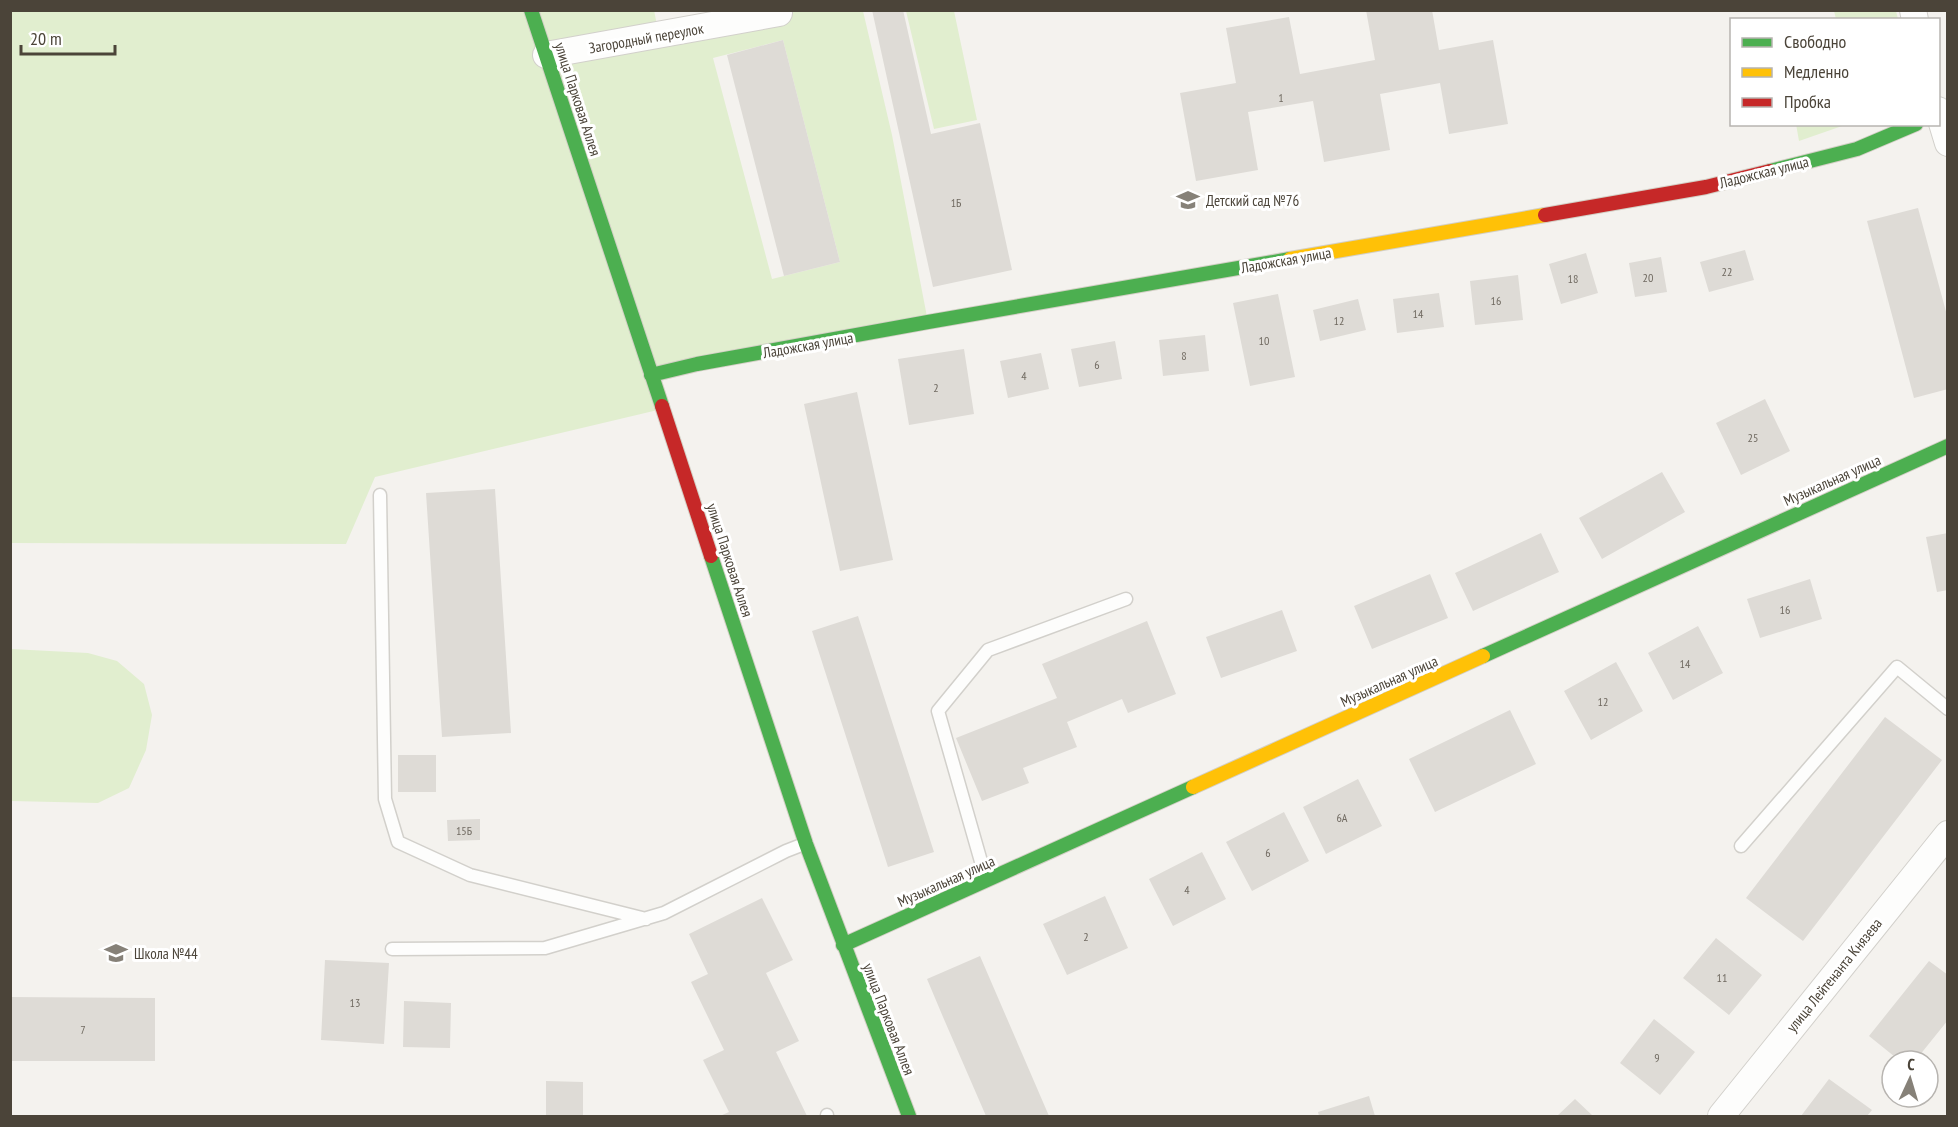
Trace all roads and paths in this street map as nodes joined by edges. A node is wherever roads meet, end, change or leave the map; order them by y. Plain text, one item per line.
1 (531, 10) edge
2 (778, 10) edge
3 (546, 55) junction
4 (1941, 112) edge
5 (1911, 126) edge
6 (1947, 143) edge
7 (651, 375) junction
8 (1947, 446) edge
9 (380, 495) dead end
10 (1126, 599) dead end
11 (1947, 709) edge
12 (1947, 834) edge
13 (806, 844) junction
14 (1741, 846) dead end
15 (986, 880) junction
16 (646, 918) junction
17 (843, 945) junction
18 (393, 949) dead end
19 (909, 1116) edge
20 (1720, 1116) edge

1 - 3 street, улица Парковая Аллея
2 - 3 street, Загородный переулок
3 - 7 street, улица Парковая Аллея
4 - 6 street
5 - 7 street, Ладожская улица
7 - 13 street, улица Парковая Аллея
8 - 15 street, Музыкальная улица
9 - 16 lane
10 - 15 lane
11 - 14 lane
12 - 20 street, улица Лейтенанта Князева
13 - 16 lane
13 - 17 street, улица Парковая Аллея
15 - 17 street, Музыкальная улица
16 - 18 lane
17 - 19 street, улица Парковая Аллея

